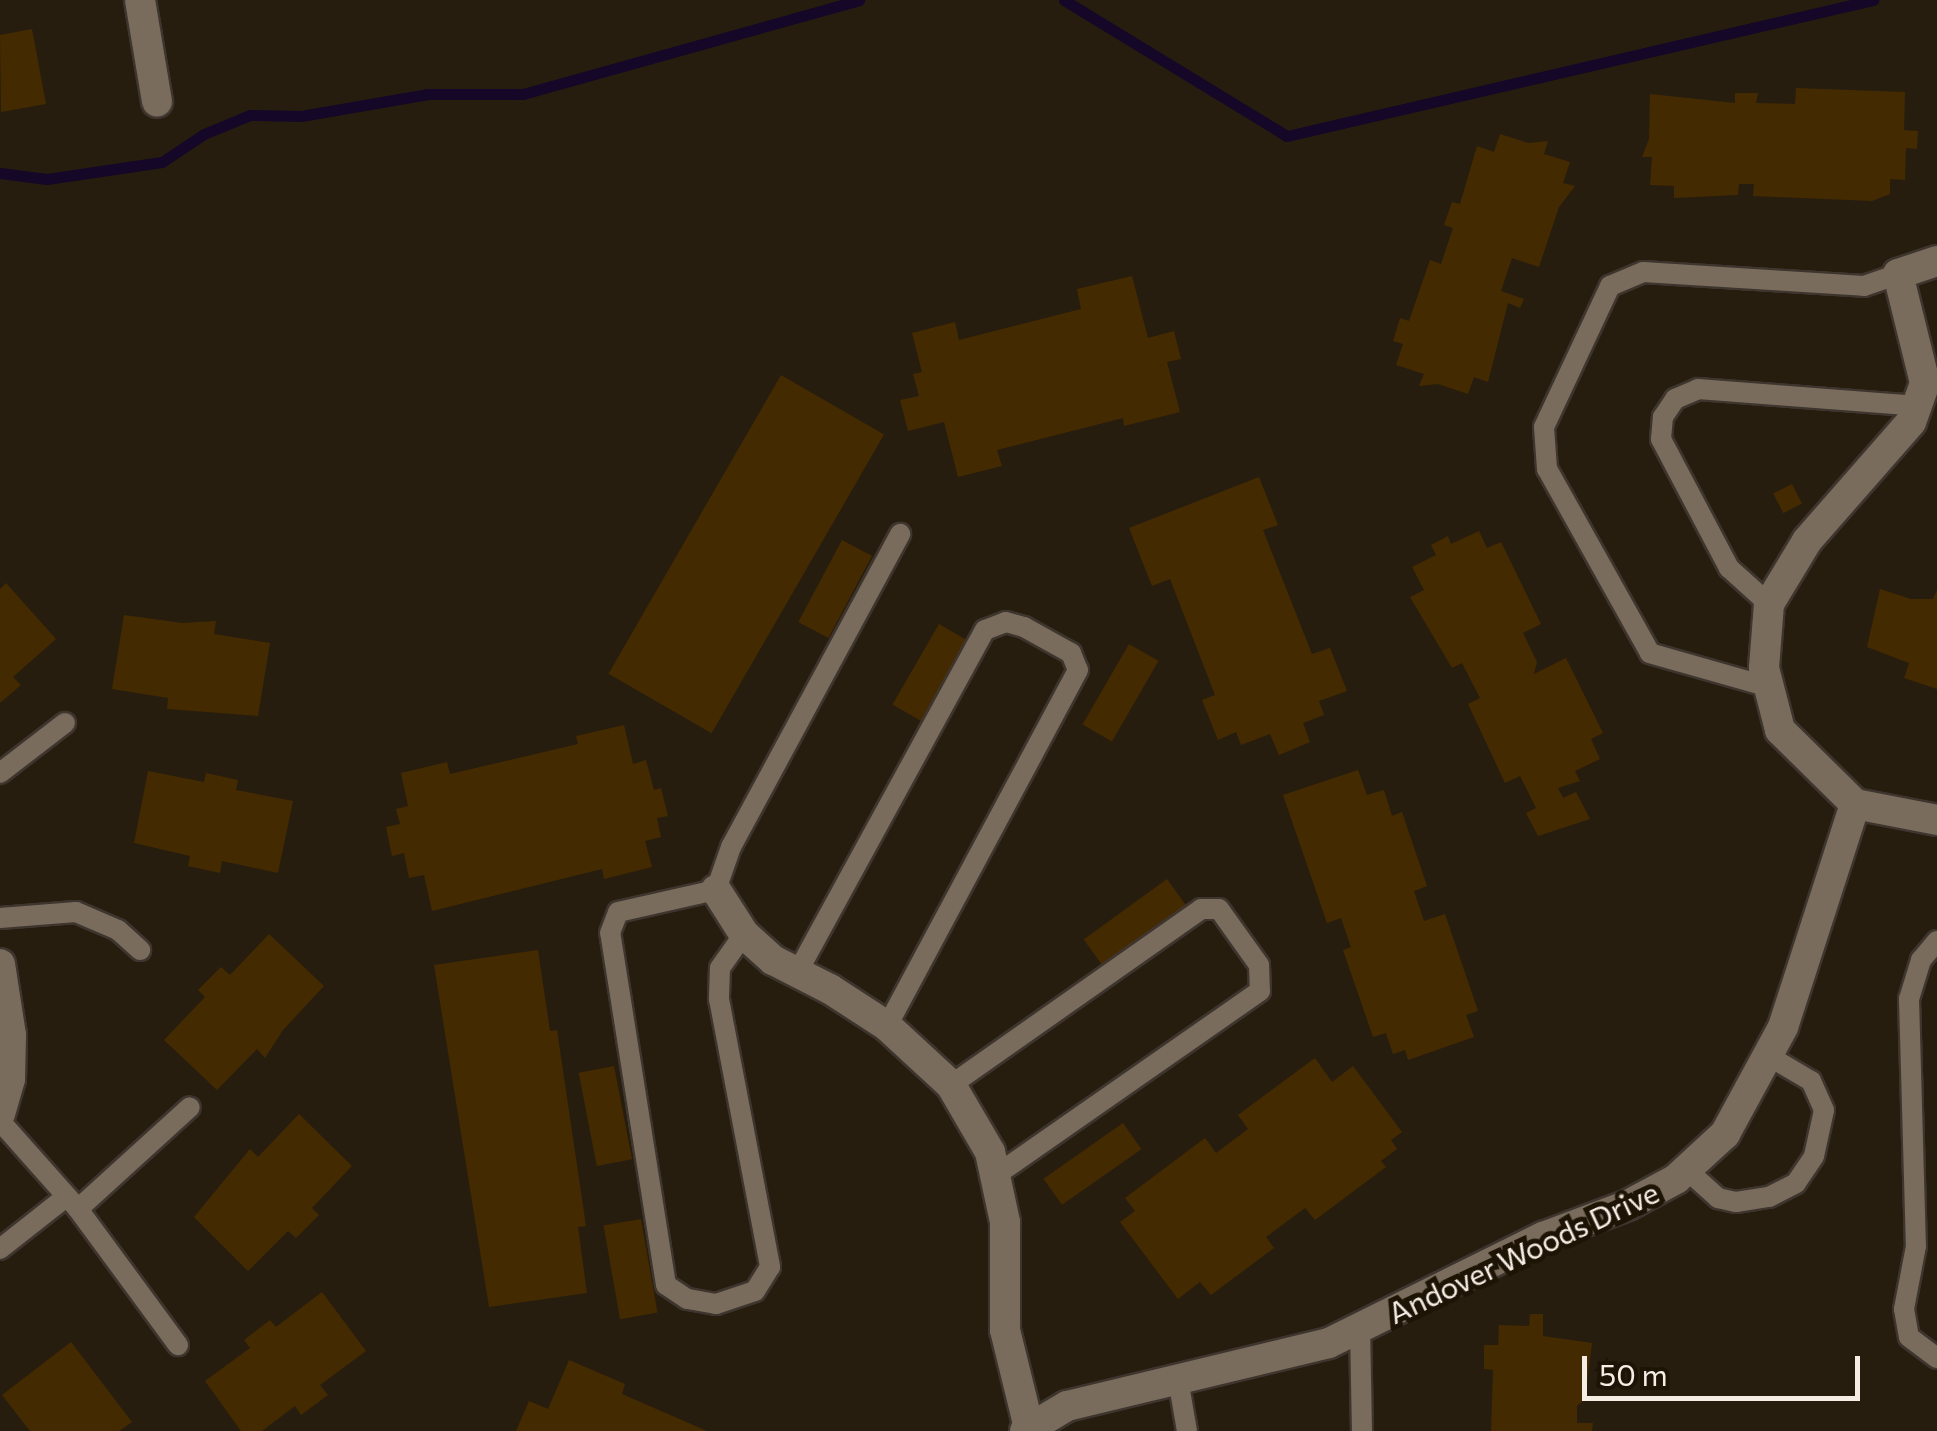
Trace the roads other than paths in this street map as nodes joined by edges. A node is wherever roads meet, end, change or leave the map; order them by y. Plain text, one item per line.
1 (140, 0) edge
2 (158, 102) dead end
3 (1937, 261) edge
4 (1898, 274) junction
5 (1917, 406) junction
6 (900, 534) dead end
7 (1769, 604) junction
8 (1769, 687) junction
9 (66, 723) dead end
10 (0, 774) edge
11 (1854, 804) junction
12 (1937, 820) edge
13 (716, 890) junction
14 (0, 918) edge
15 (744, 934) junction
16 (1937, 941) edge
17 (140, 950) dead end
18 (0, 964) edge
19 (797, 973) junction
20 (887, 1026) junction
21 (1768, 1055) junction
22 (951, 1085) junction
23 (190, 1107) dead end
24 (0, 1117) edge
25 (1687, 1170) junction
26 (995, 1176) junction
27 (73, 1203) junction
28 (0, 1249) edge
29 (1360, 1328) junction
30 (178, 1345) dead end
31 (1937, 1358) edge
32 (1178, 1379) junction
33 (1027, 1429) edge
34 (1187, 1431) edge
35 (1362, 1431) edge

1 - 2 street
3 - 4 street
4 - 5 street
4 - 8 lane
5 - 7 street
5 - 7 lane
6 - 13 lane
7 - 8 street
8 - 11 street
9 - 10 lane
11 - 12 street
11 - 21 street, Andover Woods Drive
13 - 15 street
13 - 15 lane
14 - 17 lane
15 - 19 street
16 - 31 lane
18 - 24 street
19 - 20 street
19 - 20 lane
20 - 22 street
21 - 25 street, Andover Woods Drive
21 - 25 lane
22 - 26 street
22 - 26 lane
23 - 27 lane
24 - 27 lane
25 - 29 street, Andover Woods Drive
26 - 33 street
27 - 28 lane
27 - 30 lane
29 - 32 street, Andover Woods Drive
29 - 35 lane
32 - 33 street, Andover Woods Drive
32 - 34 lane

